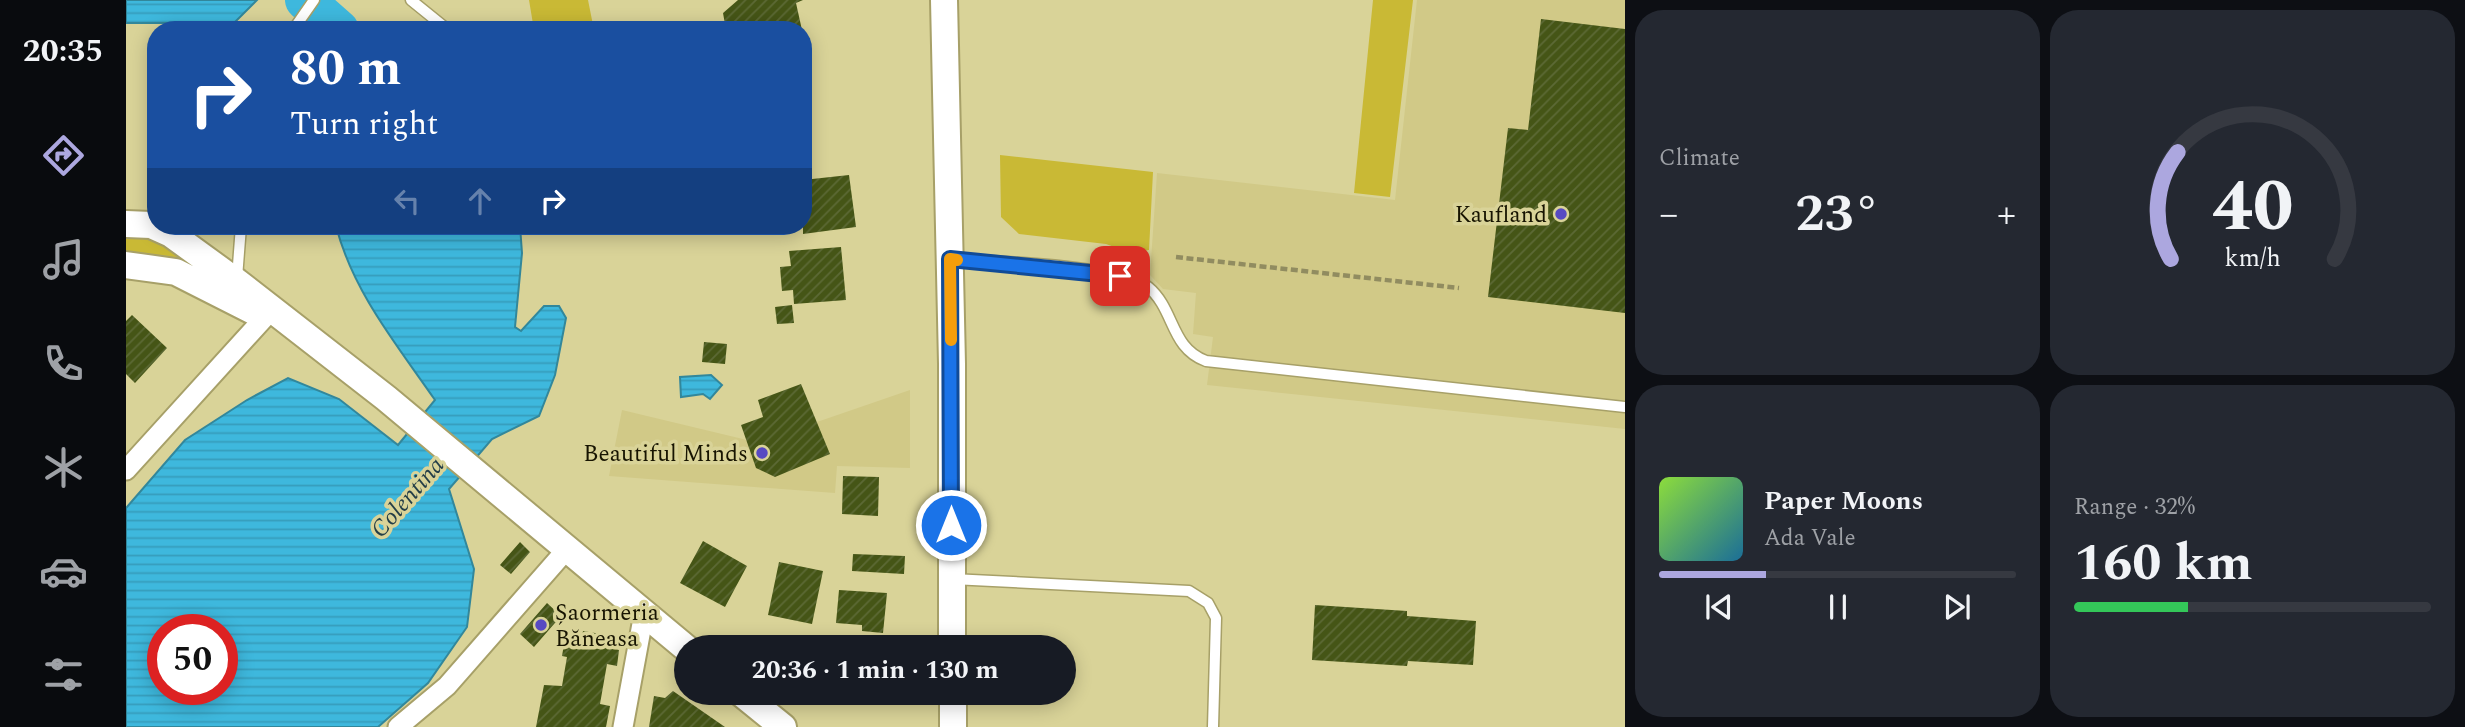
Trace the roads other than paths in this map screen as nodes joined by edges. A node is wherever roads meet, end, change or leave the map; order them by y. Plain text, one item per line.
1 (314, 0) edge
2 (411, 0) edge
3 (944, 0) edge
4 (299, 21) edge
5 (437, 21) edge
6 (172, 235) edge
7 (240, 235) edge
8 (950, 259) junction
9 (126, 265) edge
10 (237, 282) junction
11 (265, 317) junction
12 (320, 347) junction
13 (1625, 407) edge
14 (126, 470) edge
15 (567, 549) junction
16 (951, 579) junction
17 (644, 614) junction
18 (952, 635) edge
19 (674, 638) edge
20 (756, 705) edge
21 (953, 705) edge
22 (398, 727) edge
23 (622, 727) edge
24 (783, 727) edge
25 (953, 727) edge
26 (1213, 727) edge

1 - 4 lane
2 - 5 lane
3 - 8 street
6 - 10 street
7 - 10 lane
8 - 13 lane
8 - 16 street
9 - 11 street
10 - 12 street
11 - 12 street
11 - 14 street
12 - 15 street
15 - 17 street
15 - 22 street
16 - 18 street
16 - 26 lane
17 - 19 street
17 - 23 street
20 - 24 street
21 - 25 street

